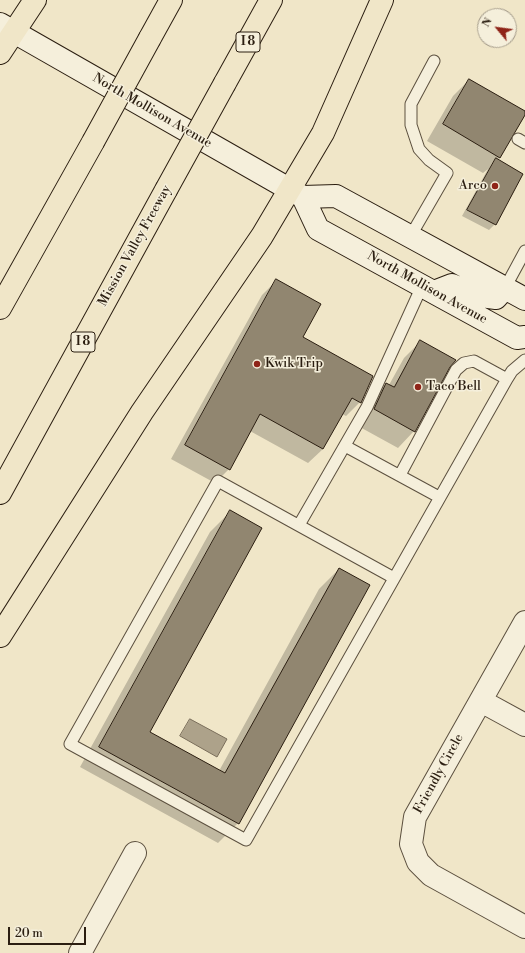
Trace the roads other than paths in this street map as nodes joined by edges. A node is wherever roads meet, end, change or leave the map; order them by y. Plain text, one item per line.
1 (35, 0) edge
2 (171, 0) edge
3 (271, 0) edge
4 (382, 0) edge
5 (7, 28) edge
6 (0, 53) edge
7 (434, 61) dead end
8 (296, 194) junction
9 (410, 237) junction
10 (525, 251) edge
11 (505, 288) junction
12 (428, 289) junction
13 (525, 299) edge
14 (0, 308) edge
15 (525, 337) edge
16 (525, 360) edge
17 (507, 379) junction
18 (345, 446) junction
19 (400, 476) junction
20 (0, 493) edge
21 (439, 497) junction
22 (299, 526) junction
23 (394, 578) junction
24 (525, 622) edge
25 (0, 636) edge
26 (481, 701) junction
27 (525, 725) edge
28 (135, 853) dead end
29 (525, 927) edge
30 (80, 953) edge

1 - 5 highway
2 - 14 highway, bridge
3 - 20 highway, Mission Valley Freeway / I 8, bridge
4 - 8 highway
5 - 6 highway
5 - 8 main road, North Mollison Avenue
7 - 9 lane
8 - 9 main road
8 - 12 main road, North Mollison Avenue
8 - 25 highway
9 - 11 main road
10 - 11 lane
11 - 12 main road
11 - 13 main road
12 - 15 main road, North Mollison Avenue
12 - 18 lane
16 - 17 lane
17 - 19 lane
17 - 21 lane
18 - 19 lane
18 - 22 lane
19 - 21 lane
21 - 23 lane
22 - 23 lane
22 - 23 lane
24 - 26 main road, Friendly Circle
26 - 27 main road
26 - 29 main road, Friendly Circle
28 - 30 main road

